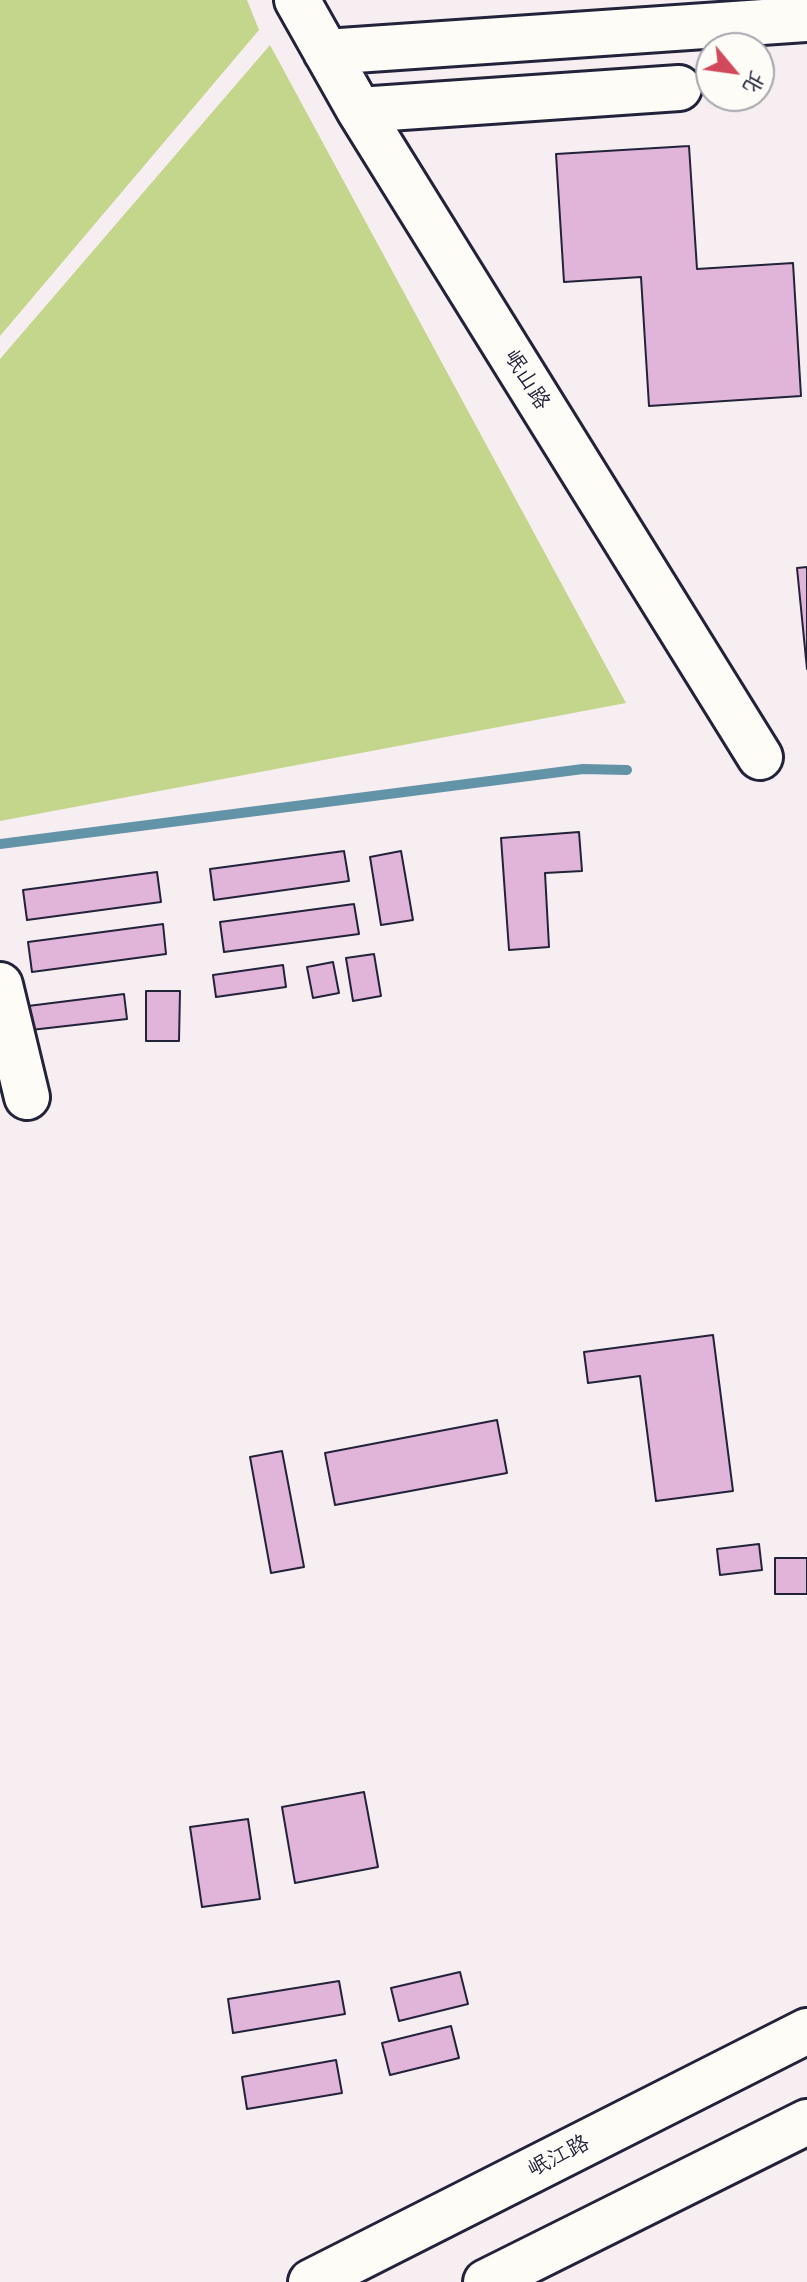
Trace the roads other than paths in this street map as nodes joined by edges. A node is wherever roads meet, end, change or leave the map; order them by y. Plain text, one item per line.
1 (297, 0) edge
2 (807, 19) edge
3 (326, 52) junction
4 (679, 88) dead end
5 (359, 110) junction
6 (760, 757) dead end
7 (0, 985) edge
8 (27, 1097) dead end
9 (807, 2031) edge
10 (807, 2122) edge
11 (311, 2282) edge
12 (486, 2282) edge

1 - 3 main road, 岷山路
2 - 3 main road
3 - 5 main road, 岷山路
4 - 5 main road
5 - 6 main road, 岷山路
7 - 8 main road
9 - 11 main road, 岷江路
10 - 12 main road

